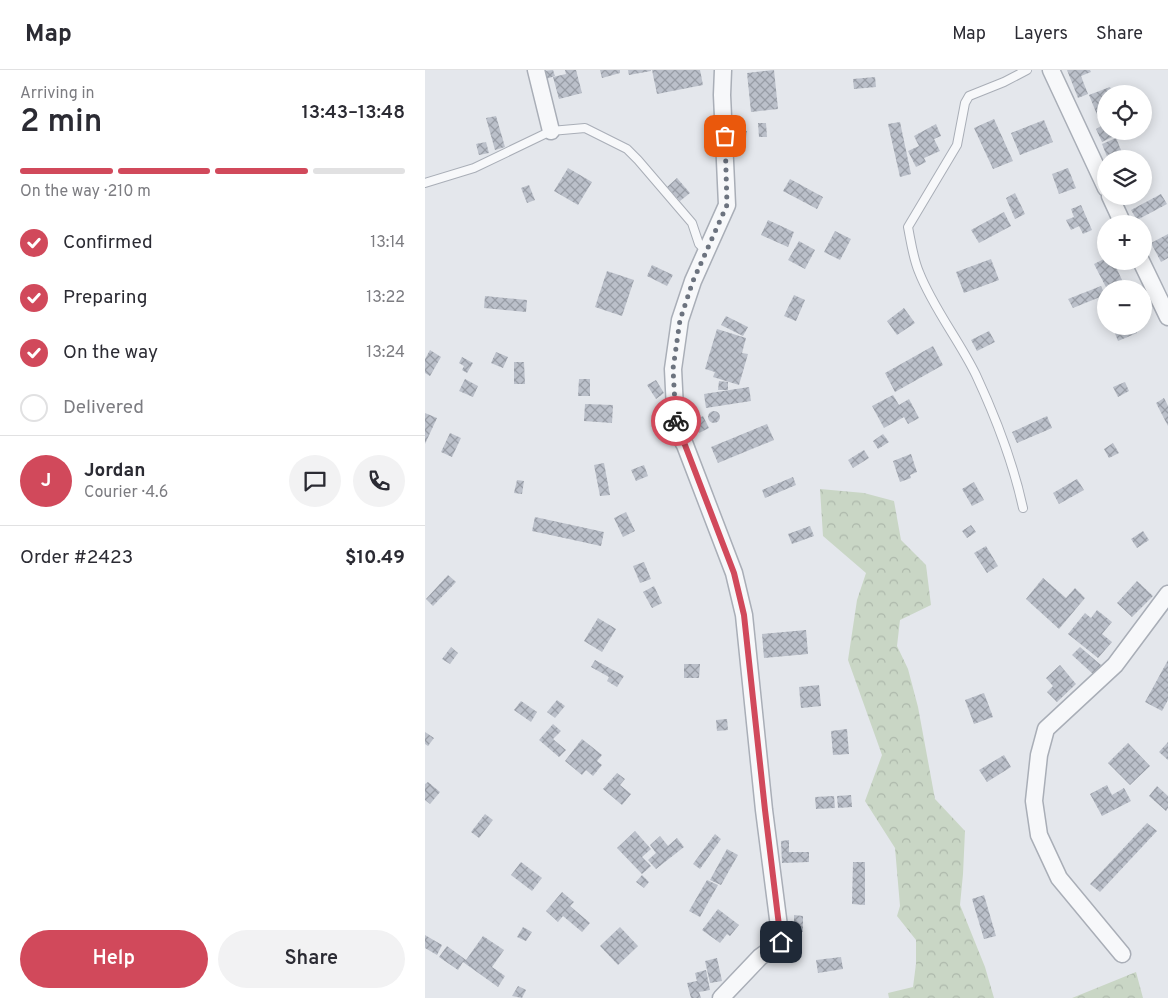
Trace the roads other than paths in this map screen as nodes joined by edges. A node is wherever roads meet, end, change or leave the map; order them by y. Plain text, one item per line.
1 (536, 70) edge
2 (723, 70) edge
3 (1027, 70) edge
4 (1051, 70) edge
5 (551, 131) junction
6 (1097, 169) edge
7 (425, 182) edge
8 (706, 251) junction
9 (1145, 270) edge
10 (1168, 317) edge
11 (1023, 508) dead end
12 (1168, 594) edge
13 (1123, 954) dead end
14 (721, 998) edge

1 - 5 street
2 - 8 street
3 - 11 lane
4 - 6 street
5 - 7 lane
5 - 8 lane
8 - 14 street
9 - 10 street
12 - 13 street

